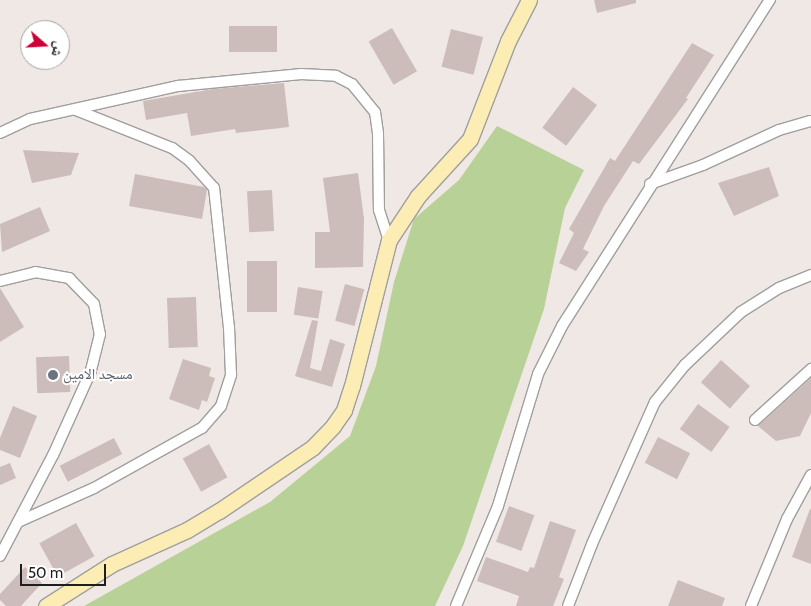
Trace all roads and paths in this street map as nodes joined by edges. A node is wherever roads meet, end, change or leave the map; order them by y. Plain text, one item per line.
1 (529, 0) edge
2 (770, 0) edge
3 (76, 110) junction
4 (811, 120) edge
5 (0, 133) edge
6 (650, 184) junction
7 (390, 240) junction
8 (811, 275) edge
9 (0, 281) edge
10 (811, 369) edge
11 (755, 420) dead end
12 (811, 475) edge
13 (18, 522) junction
14 (0, 556) edge
15 (46, 606) edge
16 (456, 606) edge
17 (568, 606) edge
18 (751, 606) edge

1 - 7 street
2 - 6 street
3 - 5 street
3 - 7 street
3 - 13 street
4 - 6 street
6 - 16 street
7 - 15 street
8 - 17 street
9 - 13 street
10 - 11 street
12 - 18 street
13 - 14 street

